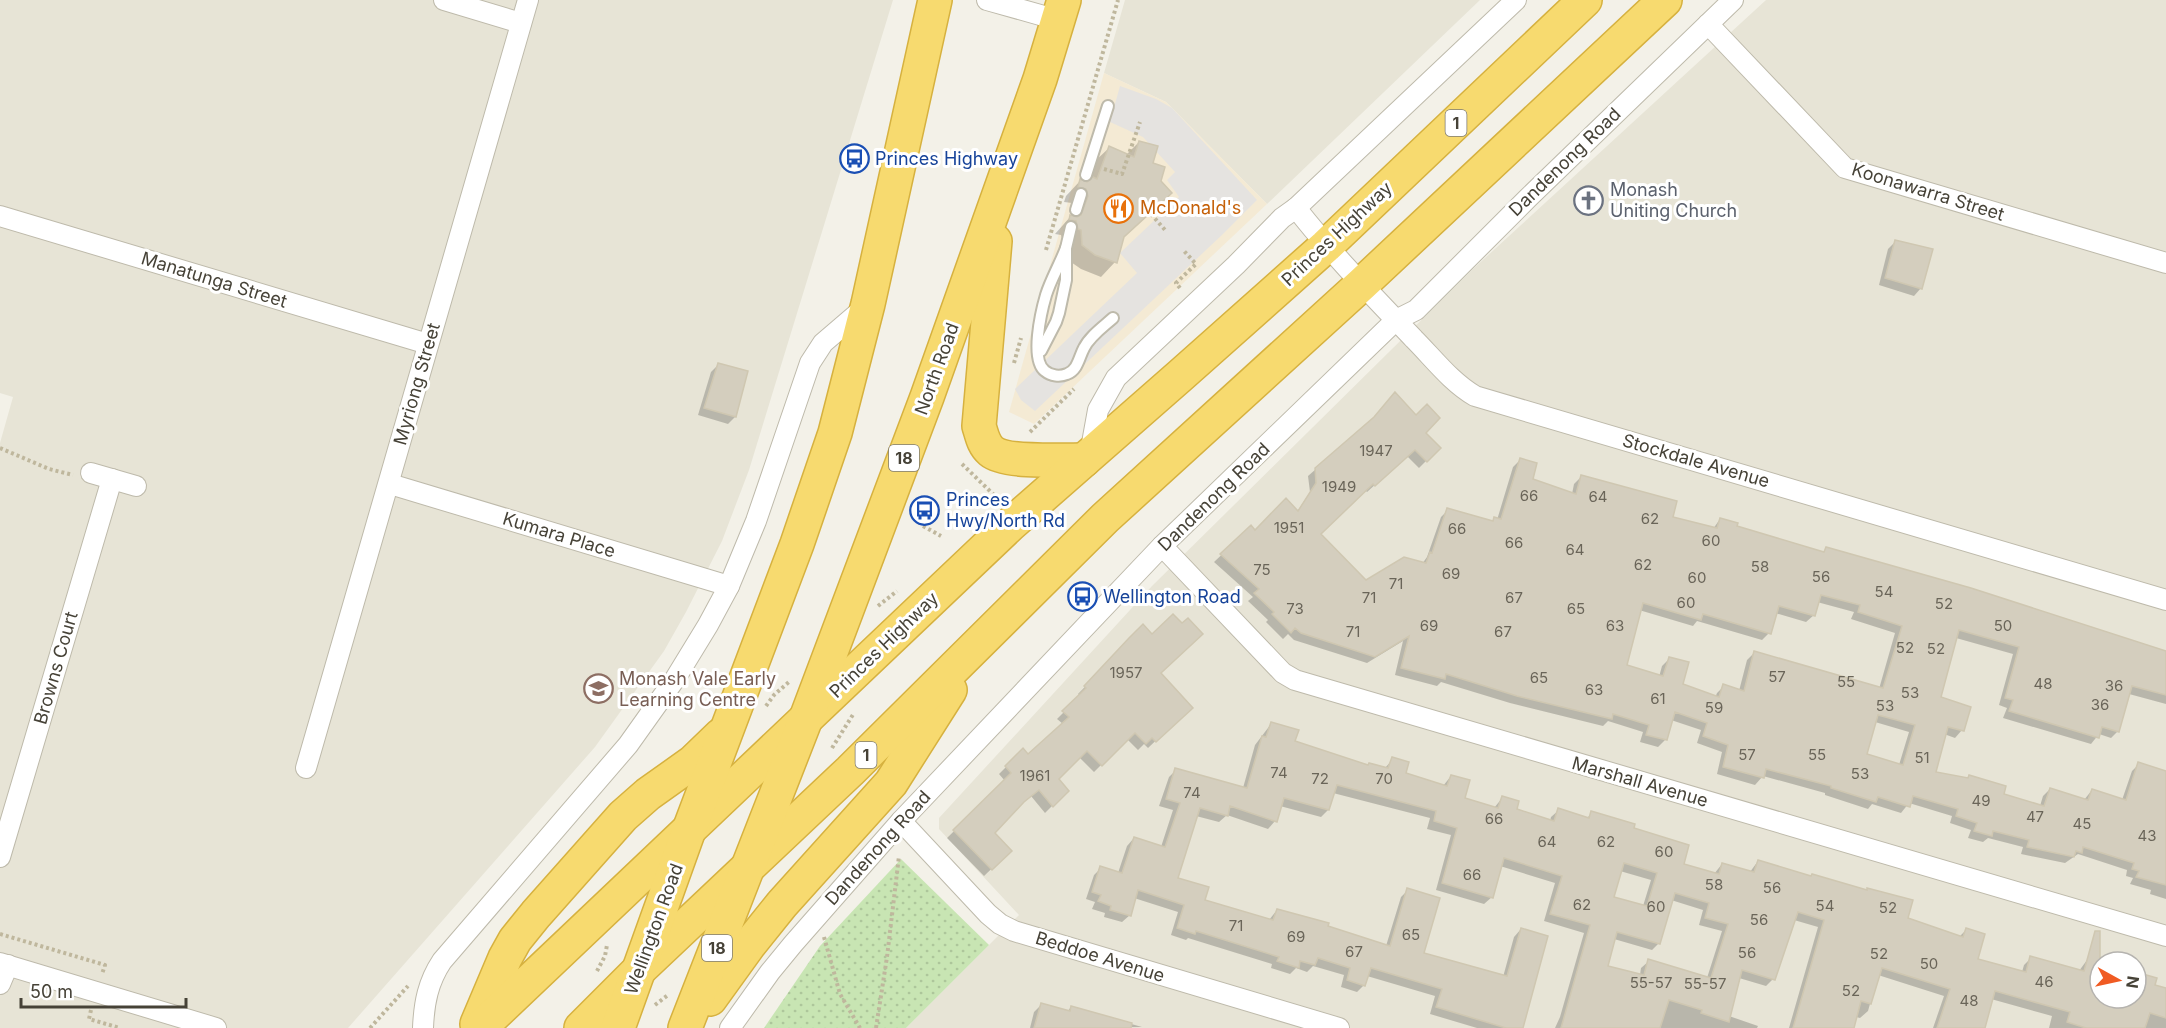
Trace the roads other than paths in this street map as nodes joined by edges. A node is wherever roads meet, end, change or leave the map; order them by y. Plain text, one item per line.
1 (444, 0) edge
2 (528, 0) edge
3 (935, 0) edge
4 (987, 0) edge
5 (1516, 0) edge
6 (1586, 0) edge
7 (1665, 0) edge
8 (1733, 0) edge
9 (1060, 10) edge
10 (521, 23) junction
11 (1708, 24) junction
12 (1108, 106) dead end
13 (1086, 175) dead end
14 (999, 194) junction
15 (1081, 194) dead end
16 (1296, 208) junction
17 (1076, 210) dead end
18 (0, 216) edge
19 (1071, 227) dead end
20 (1326, 246) junction
21 (1066, 248) junction
22 (2166, 263) edge
23 (1362, 284) junction
24 (868, 304) junction
25 (1113, 318) dead end
26 (1396, 320) junction
27 (428, 344) junction
28 (1037, 359) junction
29 (1087, 457) junction
30 (91, 473) road end
31 (112, 480) junction
32 (390, 484) junction
33 (136, 486) dead end
34 (1162, 546) junction
35 (729, 586) junction
36 (2166, 600) edge
37 (982, 640) junction
38 (805, 721) junction
39 (727, 730) junction
40 (306, 768) dead end
41 (901, 821) junction
42 (689, 830) junction
43 (0, 857) edge
44 (747, 868) junction
45 (2166, 936) edge
46 (4, 964) edge
47 (639, 970) junction
48 (0, 984) edge
49 (216, 1028) edge
50 (423, 1028) edge
51 (478, 1028) edge
52 (580, 1028) edge
53 (618, 1028) edge
54 (688, 1028) edge
55 (730, 1028) edge
56 (1339, 1028) edge

1 - 10 street
2 - 10 street, Myriong Street
3 - 24 highway
4 - 9 street
5 - 16 street
6 - 20 highway, Princes Highway / 1
7 - 23 highway, 1
8 - 11 street, Dandenong Road
9 - 14 highway, North Road / 18
10 - 27 street, Myriong Street
11 - 22 street, Koonawarra Street
11 - 26 street, Dandenong Road
12 - 13 lane
14 - 29 highway
14 - 38 highway, North Road / 18
15 - 17 lane
16 - 20 street, Stockdale Avenue
16 - 29 street
18 - 27 street, Manatunga Street
19 - 21 lane
20 - 23 street, Stockdale Avenue
20 - 29 highway, Princes Highway / 1
21 - 28 lane
21 - 28 lane
23 - 26 street, Stockdale Avenue
23 - 37 highway, 1
24 - 35 street
24 - 39 highway
25 - 28 lane
26 - 34 street, Dandenong Road
26 - 36 street, Stockdale Avenue
27 - 32 street, Myriong Street
29 - 38 highway, Princes Highway / 1
30 - 31 street
31 - 33 street
31 - 43 street, Browns Court
32 - 35 street, Kumara Place
32 - 40 street, Myriong Street
34 - 41 street, Dandenong Road
34 - 45 street, Marshall Avenue
35 - 50 street
37 - 44 highway, 1
37 - 54 highway
38 - 42 highway, Princes Highway / 1
38 - 44 highway, North Road / 18
39 - 42 highway
39 - 51 highway
41 - 55 street, Dandenong Road
41 - 56 street, Beddoe Avenue
42 - 47 highway, Wellington Road
42 - 51 highway, Princes Highway / 1
44 - 47 highway, 1
44 - 54 highway, 18
46 - 48 street
46 - 49 street
47 - 52 highway, 1
47 - 53 highway, Wellington Road

